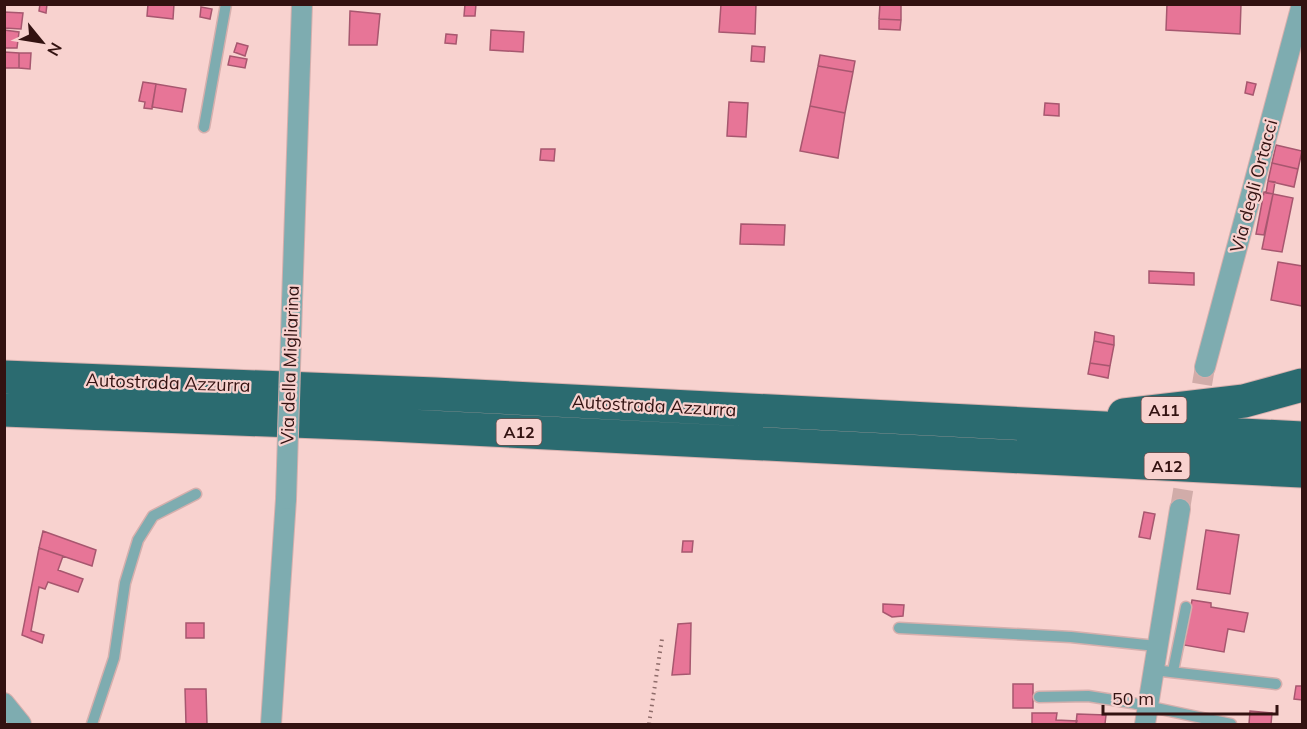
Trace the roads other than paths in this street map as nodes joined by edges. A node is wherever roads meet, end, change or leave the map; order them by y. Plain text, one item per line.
1 (226, 4) edge
2 (302, 4) edge
3 (1302, 4) edge
4 (204, 127) dead end
5 (1205, 367) tunnel mouth
6 (4, 377) edge
7 (1302, 385) edge
8 (4, 410) edge
9 (1024, 426) junction
10 (1302, 438) edge
11 (1302, 471) edge
12 (196, 494) dead end
13 (1180, 509) tunnel mouth
14 (1186, 607) dead end
15 (899, 628) dead end
16 (1156, 646) junction
17 (1153, 670) junction
18 (1173, 671) junction
19 (1275, 684) dead end
20 (1039, 697) dead end
21 (4, 704) edge
22 (1146, 716) edge
23 (21, 724) edge
24 (92, 724) edge
25 (271, 724) edge
26 (1231, 724) edge

1 - 4 lane
2 - 25 street, Via della Migliarina, bridge
3 - 5 street, Via degli Ortacci
6 - 9 highway, Autostrada Azzurra / A12
7 - 9 highway, A11
8 - 11 highway, Autostrada Azzurra / A12
9 - 10 highway, Autostrada Azzurra / A12
12 - 24 lane
13 - 16 street
14 - 18 lane
15 - 16 lane
16 - 17 street
17 - 18 lane
17 - 22 street
18 - 19 lane
20 - 22 lane
21 - 23 street
22 - 26 lane

